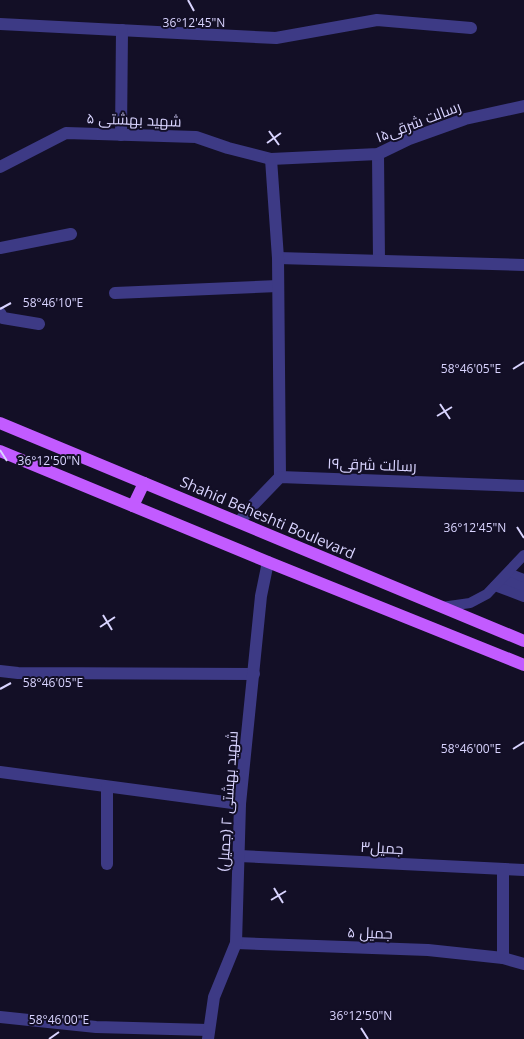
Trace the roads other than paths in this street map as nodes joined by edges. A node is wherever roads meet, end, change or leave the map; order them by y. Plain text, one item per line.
1 (0, 24) edge
2 (471, 28) dead end
3 (122, 30) junction
4 (524, 106) edge
5 (121, 135) junction
6 (378, 154) junction
7 (272, 159) junction
8 (0, 167) edge
9 (71, 234) dead end
10 (0, 248) edge
11 (278, 258) junction
12 (379, 260) junction
13 (524, 265) edge
14 (278, 286) junction
15 (115, 292) dead end
16 (0, 313) edge
17 (39, 324) dead end
18 (0, 423) edge
19 (0, 452) edge
20 (280, 476) junction
21 (144, 483) junction
22 (524, 486) edge
23 (133, 506) junction
24 (239, 522) junction
25 (268, 562) junction
26 (514, 568) edge
27 (524, 579) edge
28 (524, 588) edge
29 (524, 597) edge
30 (442, 607) junction
31 (524, 641) edge
32 (524, 665) edge
33 (0, 671) edge
34 (254, 674) junction
35 (0, 772) edge
36 (108, 787) junction
37 (240, 804) junction
38 (239, 856) junction
39 (107, 864) dead end
40 (503, 870) junction
41 (524, 870) edge
42 (236, 943) junction
43 (502, 958) junction
44 (524, 964) edge
45 (0, 1018) edge
46 (208, 1035) edge

1 - 3 street
2 - 3 street
3 - 5 street
4 - 6 street, رسالت شرقی۱۵
5 - 7 street, شهید بهشتی ۵
5 - 8 street, شهید بهشتی ۵
6 - 7 street, رسالت شرقی۱۵
6 - 12 street
7 - 11 street
9 - 10 street
11 - 12 street
11 - 14 street
12 - 13 street
14 - 15 street
14 - 20 street
16 - 17 street
18 - 21 main road, Shahid Beheshti Boulevard
19 - 23 main road
20 - 22 street, رسالت شرقی۱۹
20 - 24 street
21 - 23 main road
21 - 24 main road, Shahid Beheshti Boulevard
23 - 25 main road
24 - 30 main road, Shahid Beheshti Boulevard
25 - 32 main road
25 - 34 street, شهید بهشتی ۲ (جمیل)
26 - 27 lane
26 - 28 lane
26 - 29 lane
26 - 30 lane
30 - 31 main road, Shahid Beheshti Boulevard
33 - 34 street
34 - 37 street, شهید بهشتی ۲ (جمیل)
35 - 36 street
36 - 37 street
36 - 39 street
37 - 38 street, شهید بهشتی ۲ (جمیل)
38 - 40 street, جمیل۳
38 - 42 street, شهید بهشتی ۲ (جمیل)
40 - 41 street, جمیل۳
40 - 43 street
42 - 43 street, جمیل ۵
42 - 46 street, شهید بهشتی ۲ (جمیل)
43 - 44 street, جمیل ۵
45 - 46 street

